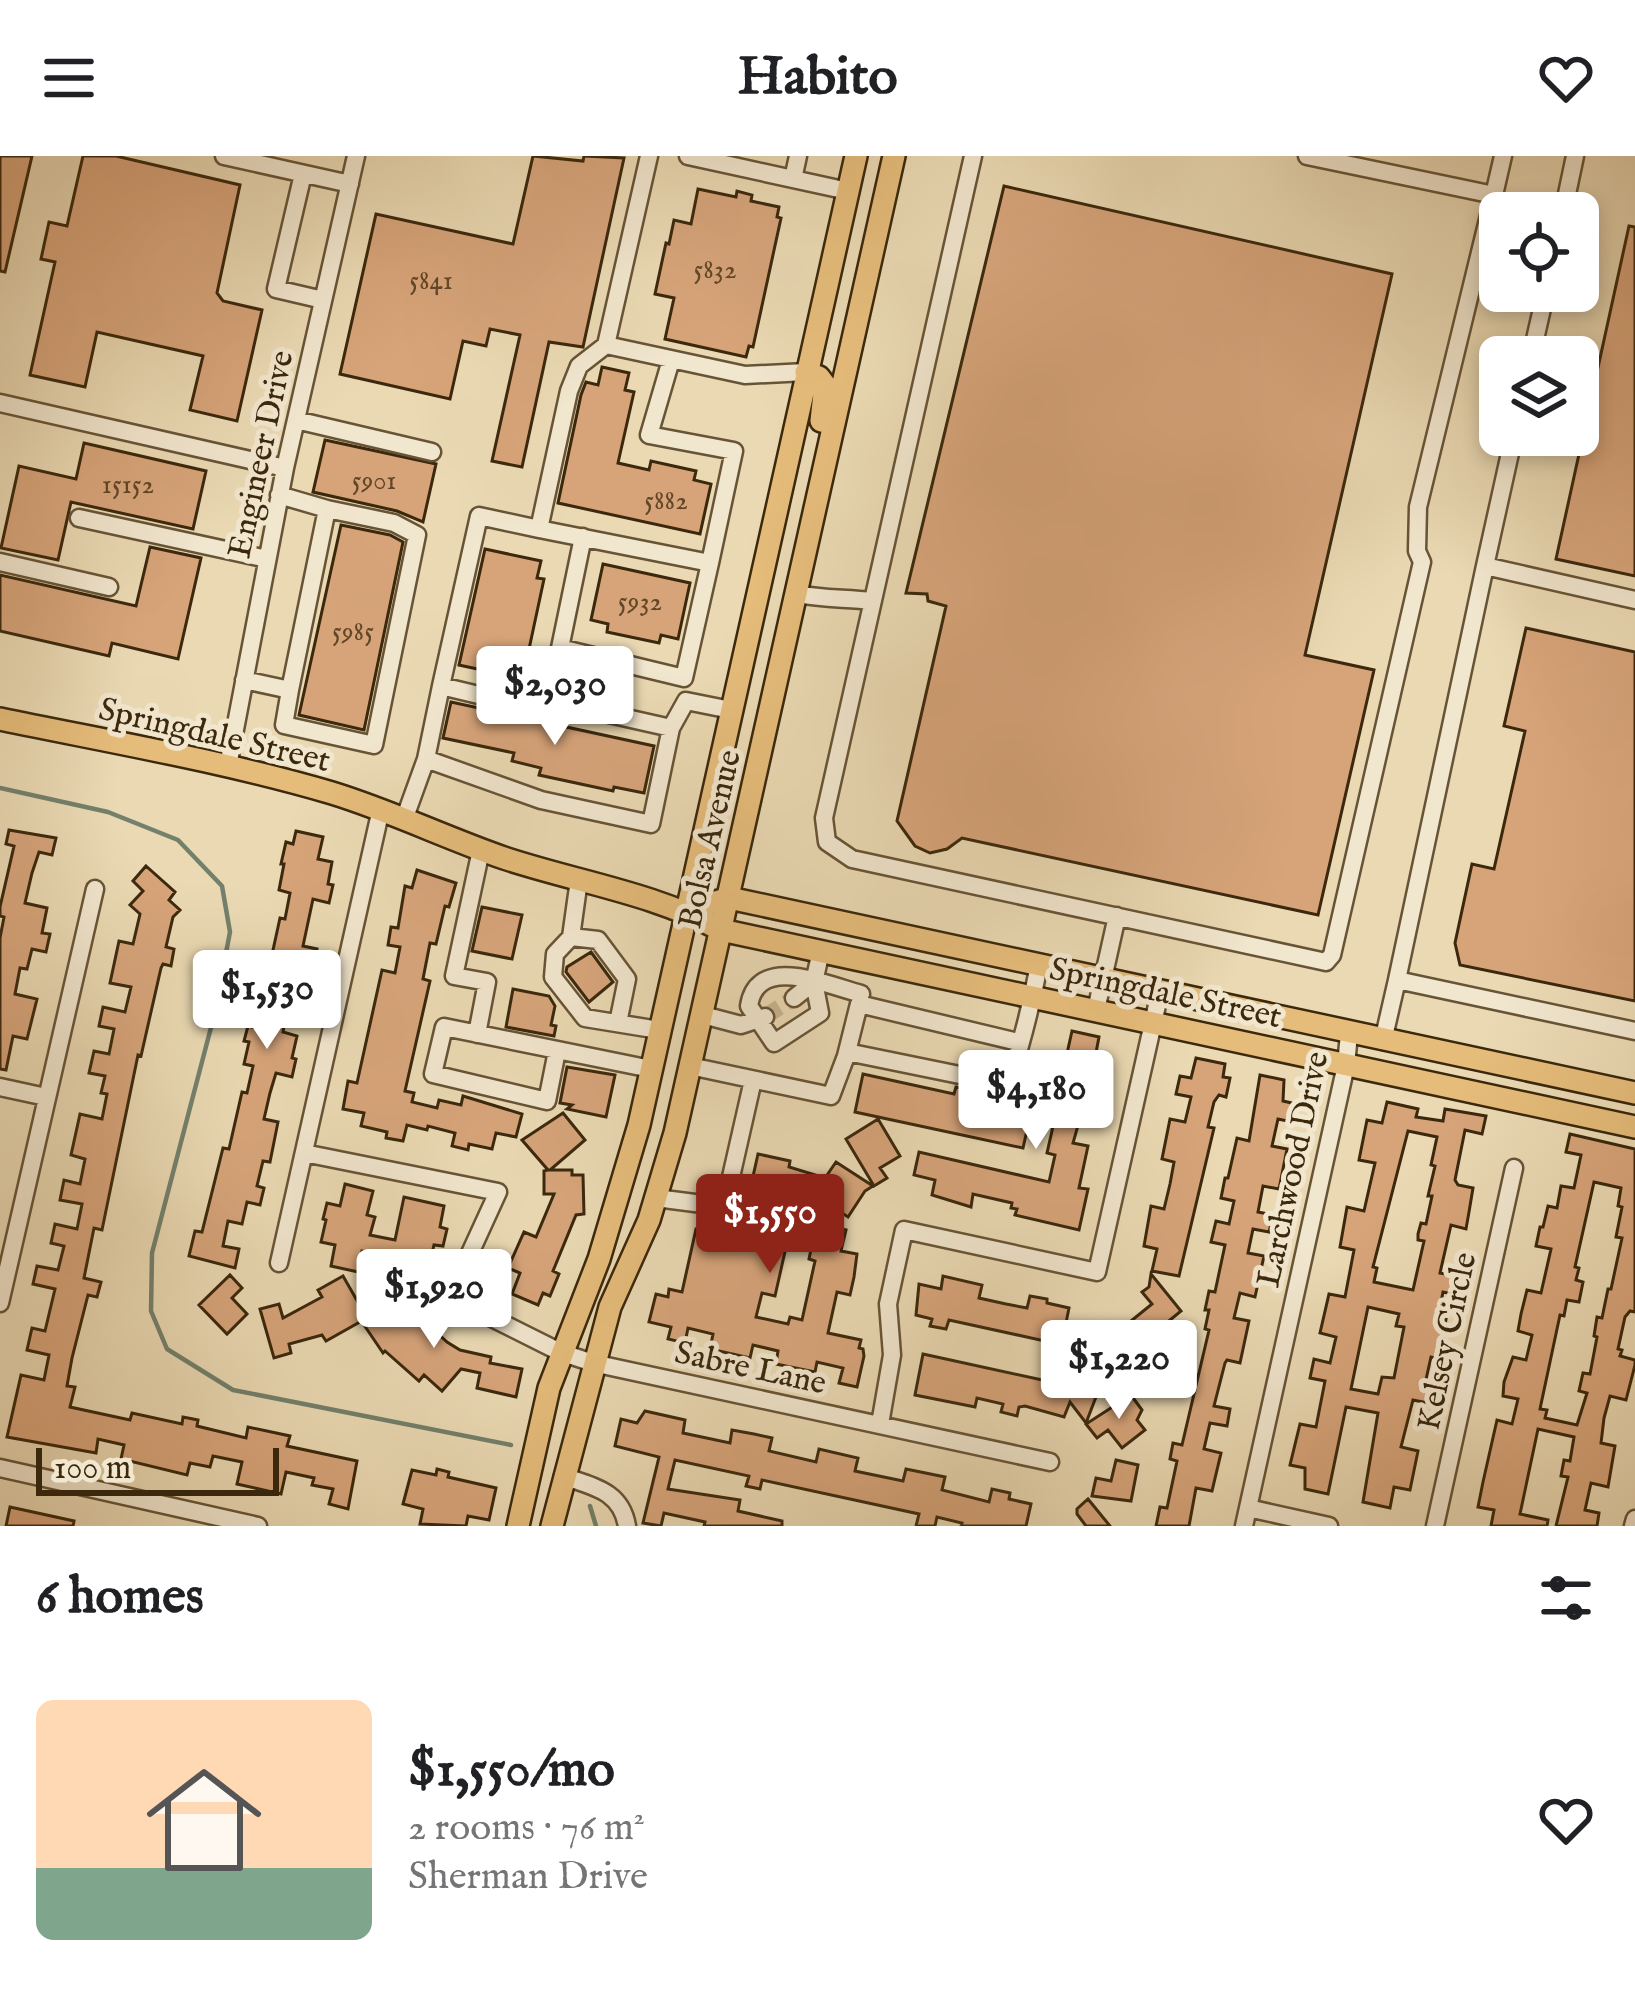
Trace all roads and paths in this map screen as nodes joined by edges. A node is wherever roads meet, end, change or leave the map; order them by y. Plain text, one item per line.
1 (224, 156) edge
2 (356, 156) edge
3 (649, 156) edge
4 (688, 156) edge
5 (798, 156) edge
6 (856, 156) edge
7 (894, 156) edge
8 (973, 156) edge
9 (1307, 156) edge
10 (1503, 156) edge
11 (1576, 156) edge
12 (303, 174) junction
13 (793, 179) junction
14 (350, 184) junction
15 (848, 191) junction
16 (1480, 192) edge
17 (1495, 192) edge
18 (1568, 192) edge
19 (1479, 257) edge
20 (323, 300) junction
21 (606, 345) junction
22 (670, 360) junction
23 (806, 372) junction
24 (0, 405) edge
25 (296, 420) junction
26 (432, 452) dead end
27 (1509, 456) edge
28 (285, 468) junction
29 (279, 495) junction
30 (328, 509) junction
31 (79, 518) dead end
32 (812, 522) junction
33 (539, 529) junction
34 (583, 537) junction
35 (267, 559) junction
36 (0, 562) edge
37 (710, 562) junction
38 (1485, 566) junction
39 (110, 587) dead end
40 (797, 594) junction
41 (1635, 600) edge
42 (870, 610) junction
43 (560, 648) junction
44 (684, 678) junction
45 (244, 680) junction
46 (441, 686) junction
47 (290, 690) junction
48 (542, 699) junction
49 (686, 701) junction
50 (731, 710) junction
51 (0, 719) edge
52 (670, 728) junction
53 (426, 759) junction
54 (228, 766) junction
55 (381, 809) junction
56 (405, 817) junction
57 (482, 850) junction
58 (579, 880) junction
59 (95, 890) dead end
60 (728, 898) junction
61 (686, 910) junction
62 (1117, 916) junction
63 (721, 930) junction
64 (572, 937) junction
65 (821, 951) junction
66 (868, 961) junction
67 (1039, 965) junction
68 (1103, 979) junction
69 (1396, 980) junction
70 (814, 982) junction
71 (1160, 992) junction
72 (1033, 996) junction
73 (794, 998) tunnel mouth
74 (860, 999) junction
75 (1096, 1010) junction
76 (703, 1016) junction
77 (763, 1019) junction
78 (1154, 1022) junction
79 (618, 1023) junction
80 (659, 1030) junction
81 (1635, 1031) edge
82 (477, 1034) junction
83 (1349, 1034) junction
84 (1383, 1041) junction
85 (1018, 1042) junction
86 (557, 1051) junction
87 (847, 1052) junction
88 (1346, 1065) junction
89 (690, 1066) junction
90 (651, 1069) junction
91 (753, 1081) junction
92 (0, 1088) edge
93 (1635, 1093) edge
94 (46, 1097) junction
95 (1635, 1126) edge
96 (304, 1153) junction
97 (1514, 1168) dead end
98 (656, 1198) junction
99 (279, 1263) dead end
100 (0, 1303) edge
101 (560, 1352) junction
102 (593, 1363) junction
103 (880, 1424) junction
104 (1050, 1462) dead end
105 (0, 1468) edge
106 (563, 1476) junction
107 (1246, 1517) edge
108 (258, 1526) edge
109 (518, 1526) edge
110 (552, 1526) edge
111 (627, 1526) edge
112 (1329, 1526) edge
113 (1435, 1526) edge

1 - 12 street
2 - 14 street, Engineer Drive
3 - 21 street
4 - 13 street
5 - 13 street
6 - 15 main road, Bolsa Avenue
7 - 32 main road, Bolsa Avenue
8 - 42 street
9 - 16 street
10 - 17 street
11 - 18 street
12 - 14 street
12 - 20 street
13 - 15 street
14 - 20 street, Engineer Drive
15 - 23 main road, Bolsa Avenue
19 - 62 street
20 - 25 street, Engineer Drive
21 - 22 street
21 - 33 street
22 - 23 street
22 - 37 street
23 - 32 main road
23 - 50 main road, Bolsa Avenue
24 - 28 street
25 - 26 street
25 - 28 street, Engineer Drive
27 - 38 street
28 - 29 street, Engineer Drive
29 - 30 street
29 - 35 street, Engineer Drive
30 - 47 street
30 - 47 street
31 - 35 street
32 - 40 main road, Bolsa Avenue
33 - 34 street
33 - 46 street
34 - 37 street
34 - 43 street
35 - 45 street, Engineer Drive
36 - 39 street
37 - 44 street
38 - 41 street
38 - 69 street
40 - 42 street
40 - 60 main road, Bolsa Avenue
42 - 62 street
43 - 44 street
43 - 48 street
44 - 49 street
45 - 47 street
45 - 54 street, Engineer Drive
46 - 48 street
46 - 53 street
48 - 52 street
49 - 50 street
49 - 52 street
50 - 61 main road, Bolsa Avenue
51 - 54 main road, Springdale Street
52 - 53 street
53 - 56 street
54 - 55 main road, Springdale Street
55 - 56 main road, Springdale Street
55 - 96 street
56 - 57 main road, Springdale Street
57 - 58 main road, Springdale Street
57 - 82 street
58 - 61 main road, Springdale Street
58 - 64 street
59 - 94 street
60 - 61 main road, Springdale Street
60 - 63 main road, Bolsa Avenue
60 - 67 main road, Springdale Street
61 - 63 main road, Springdale Street
61 - 80 main road, Bolsa Avenue
62 - 68 street
63 - 65 main road, Springdale Street
63 - 76 main road, Bolsa Avenue
64 - 79 street
64 - 79 street
65 - 66 main road, Springdale Street
65 - 70 street
66 - 72 main road, Springdale Street
66 - 74 street
67 - 68 main road, Springdale Street
67 - 72 street
68 - 71 main road, Springdale Street
68 - 75 street
69 - 81 street
69 - 84 street
70 - 73 street
70 - 74 street
70 - 77 street
70 - 77 street
71 - 78 street
71 - 83 main road, Springdale Street
72 - 75 main road, Springdale Street
72 - 85 street
74 - 85 street
74 - 87 street
75 - 78 main road, Springdale Street
76 - 77 street
76 - 89 main road, Bolsa Avenue
78 - 88 main road, Springdale Street
78 - 103 street
79 - 80 street
80 - 90 main road, Bolsa Avenue
82 - 86 street
82 - 86 street
83 - 84 main road, Springdale Street
83 - 88 street, Larchwood Drive
84 - 93 main road, Springdale Street
85 - 87 street
86 - 90 street
87 - 91 street
88 - 95 main road, Springdale Street
88 - 107 street, Larchwood Drive
89 - 91 street
89 - 98 main road, Bolsa Avenue
90 - 101 main road, Bolsa Avenue
91 - 98 street
92 - 94 street
94 - 100 street
96 - 99 street
96 - 101 street, Sabre Lane
97 - 113 street, Kelsey Circle
98 - 102 main road, Bolsa Avenue
101 - 102 street, Sabre Lane
101 - 109 main road, Bolsa Avenue
102 - 103 street, Sabre Lane
102 - 106 main road, Bolsa Avenue
103 - 104 street, Sabre Lane
105 - 108 street
106 - 110 main road, Bolsa Avenue
106 - 111 street
107 - 112 street

